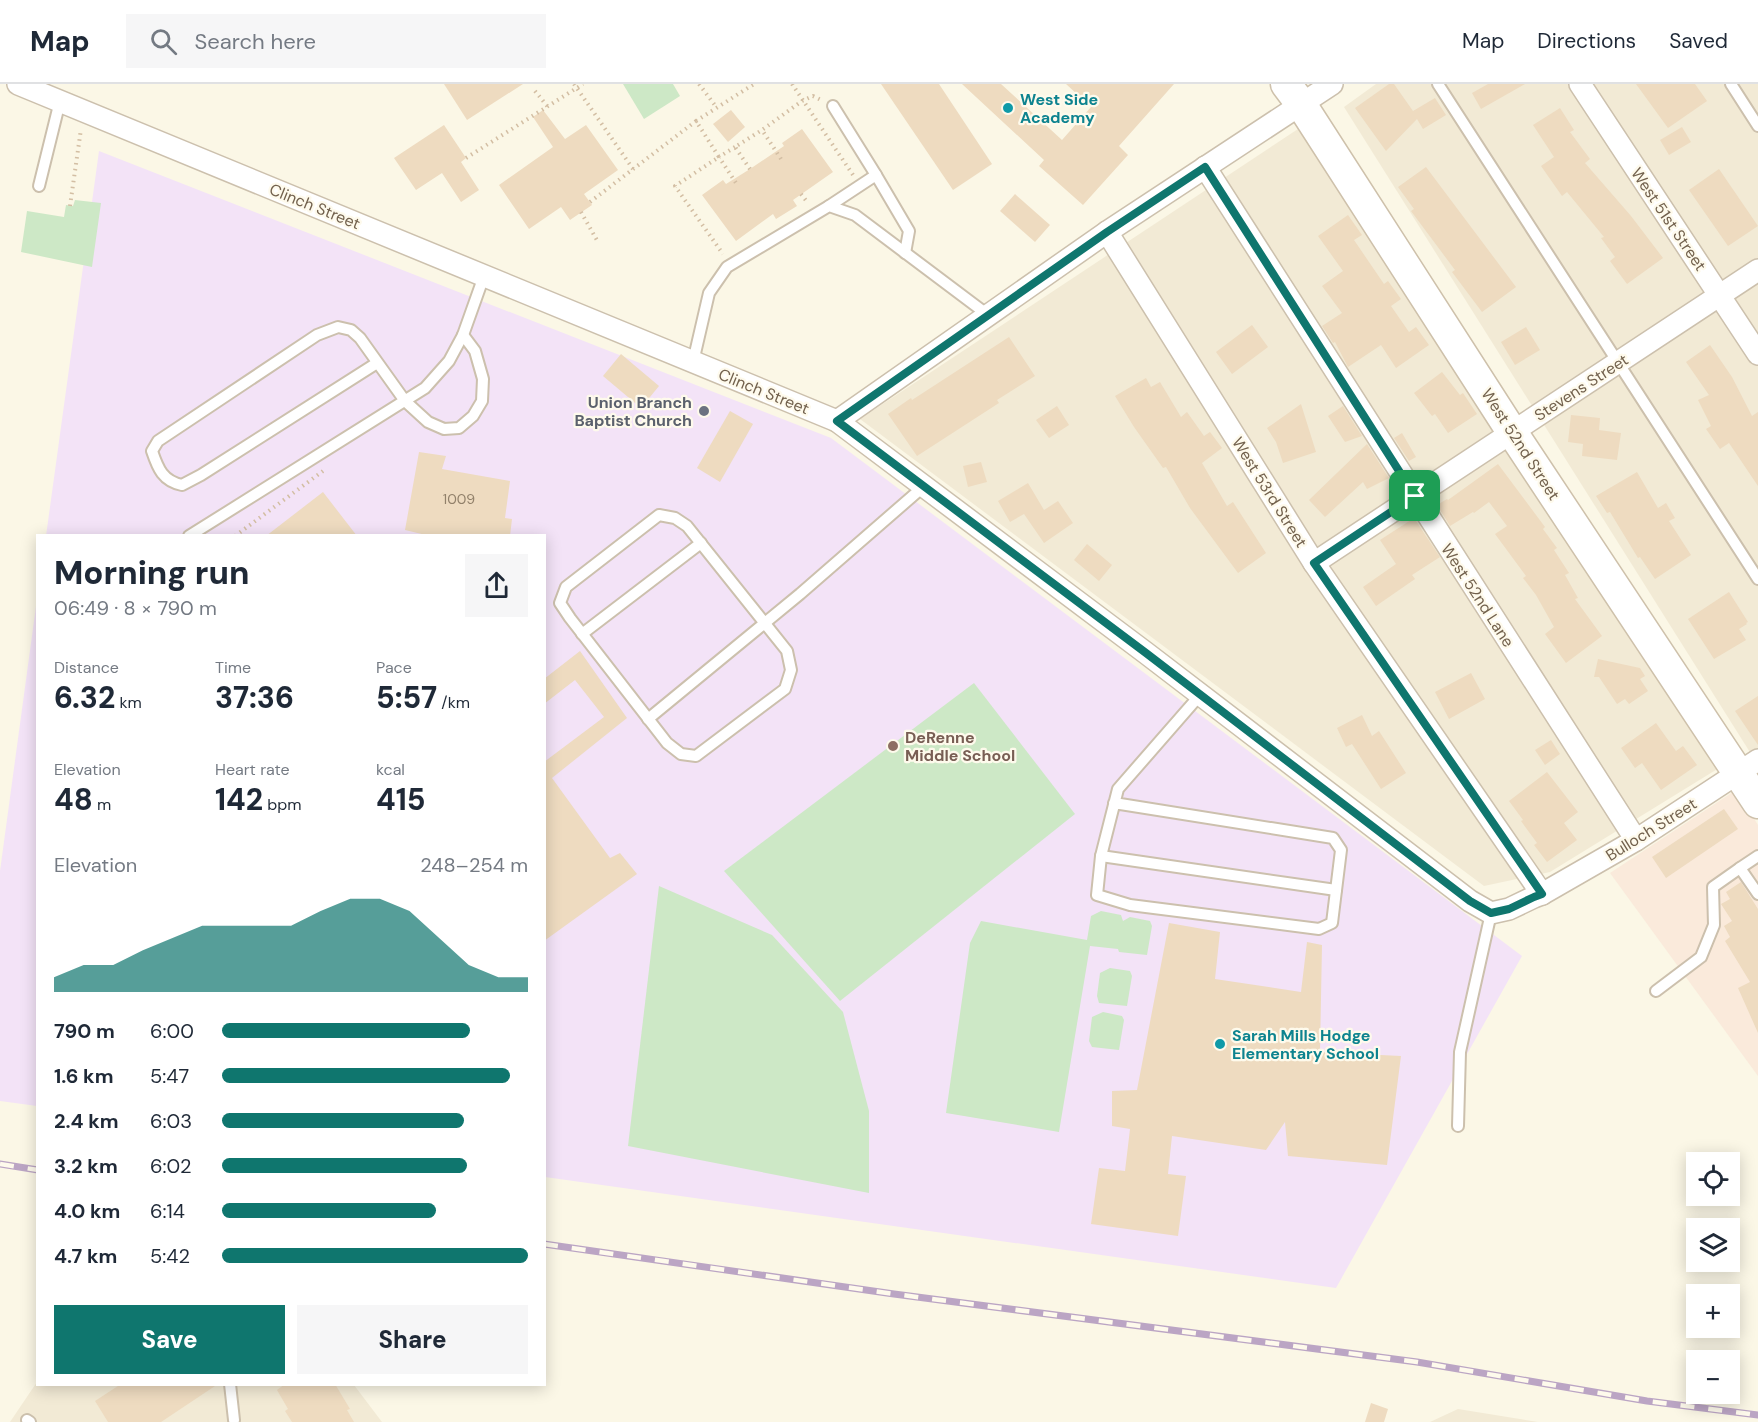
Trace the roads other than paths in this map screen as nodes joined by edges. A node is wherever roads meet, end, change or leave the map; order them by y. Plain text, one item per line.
1 (18, 84) edge
2 (1332, 84) edge
3 (1438, 84) edge
4 (1580, 84) edge
5 (1731, 84) edge
6 (1293, 94) edge
7 (60, 101) junction
8 (833, 106) road end
9 (1758, 126) edge
10 (1205, 167) junction
11 (876, 175) junction
12 (39, 186) dead end
13 (829, 206) junction
14 (1107, 232) junction
15 (905, 253) junction
16 (1758, 270) edge
17 (484, 276) junction
18 (1720, 295) junction
19 (988, 315) junction
20 (463, 335) junction
21 (1758, 354) edge
22 (693, 362) junction
23 (377, 363) junction
24 (1618, 363) junction
25 (405, 401) junction
26 (837, 421) junction
27 (1512, 432) junction
28 (923, 487) junction
29 (1415, 496) junction
30 (192, 534) edge
31 (701, 543) junction
32 (1314, 563) junction
33 (1758, 579) edge
34 (764, 624) junction
35 (582, 634) junction
36 (1200, 695) junction
37 (648, 718) junction
38 (1748, 766) edge
39 (1114, 803) junction
40 (1758, 803) edge
41 (1636, 840) junction
42 (1101, 856) junction
43 (1758, 856) edge
44 (1740, 868) junction
45 (1336, 890) junction
46 (1542, 894) junction
47 (1758, 894) edge
48 (1491, 913) junction
49 (1656, 990) dead end
50 (1458, 1126) dead end
51 (230, 1386) edge
52 (233, 1421) edge

1 - 7 street, Clinch Street
2 - 6 street
3 - 24 lane
4 - 18 street, West 51st Street
5 - 9 lane
6 - 10 street
6 - 27 main road, West 52nd Street
7 - 12 lane
7 - 17 street, Clinch Street
8 - 11 lane
10 - 14 street
10 - 29 street, West 52nd Lane
11 - 13 lane
11 - 15 lane
13 - 15 lane
13 - 22 lane
14 - 19 street
14 - 32 street, West 53rd Street
15 - 19 lane
16 - 18 street, Stevens Street
17 - 20 lane
17 - 22 street, Clinch Street
18 - 21 street, West 51st Street
18 - 24 street, Stevens Street
19 - 26 street
20 - 25 lane
20 - 25 lane
22 - 26 street, Clinch Street
23 - 23 lane
23 - 25 lane
24 - 27 street, Stevens Street
24 - 33 lane
25 - 30 lane
26 - 28 street, Clinch Street
27 - 29 street, Stevens Street
27 - 38 main road, West 52nd Street
28 - 34 lane
28 - 36 street, Clinch Street
29 - 32 street, Stevens Street
29 - 41 street, West 52nd Lane
31 - 34 lane
31 - 35 lane
31 - 35 lane
32 - 46 street, West 53rd Street
34 - 37 lane
34 - 37 lane
35 - 37 lane
36 - 39 lane
36 - 48 street, Clinch Street
38 - 40 main road, West 52nd Street
38 - 41 street, Bulloch Street
39 - 42 lane
39 - 45 lane
41 - 46 street, Bulloch Street
42 - 45 lane
42 - 45 lane
43 - 44 lane
44 - 47 lane
44 - 49 lane
46 - 48 street
48 - 50 lane
51 - 52 lane

